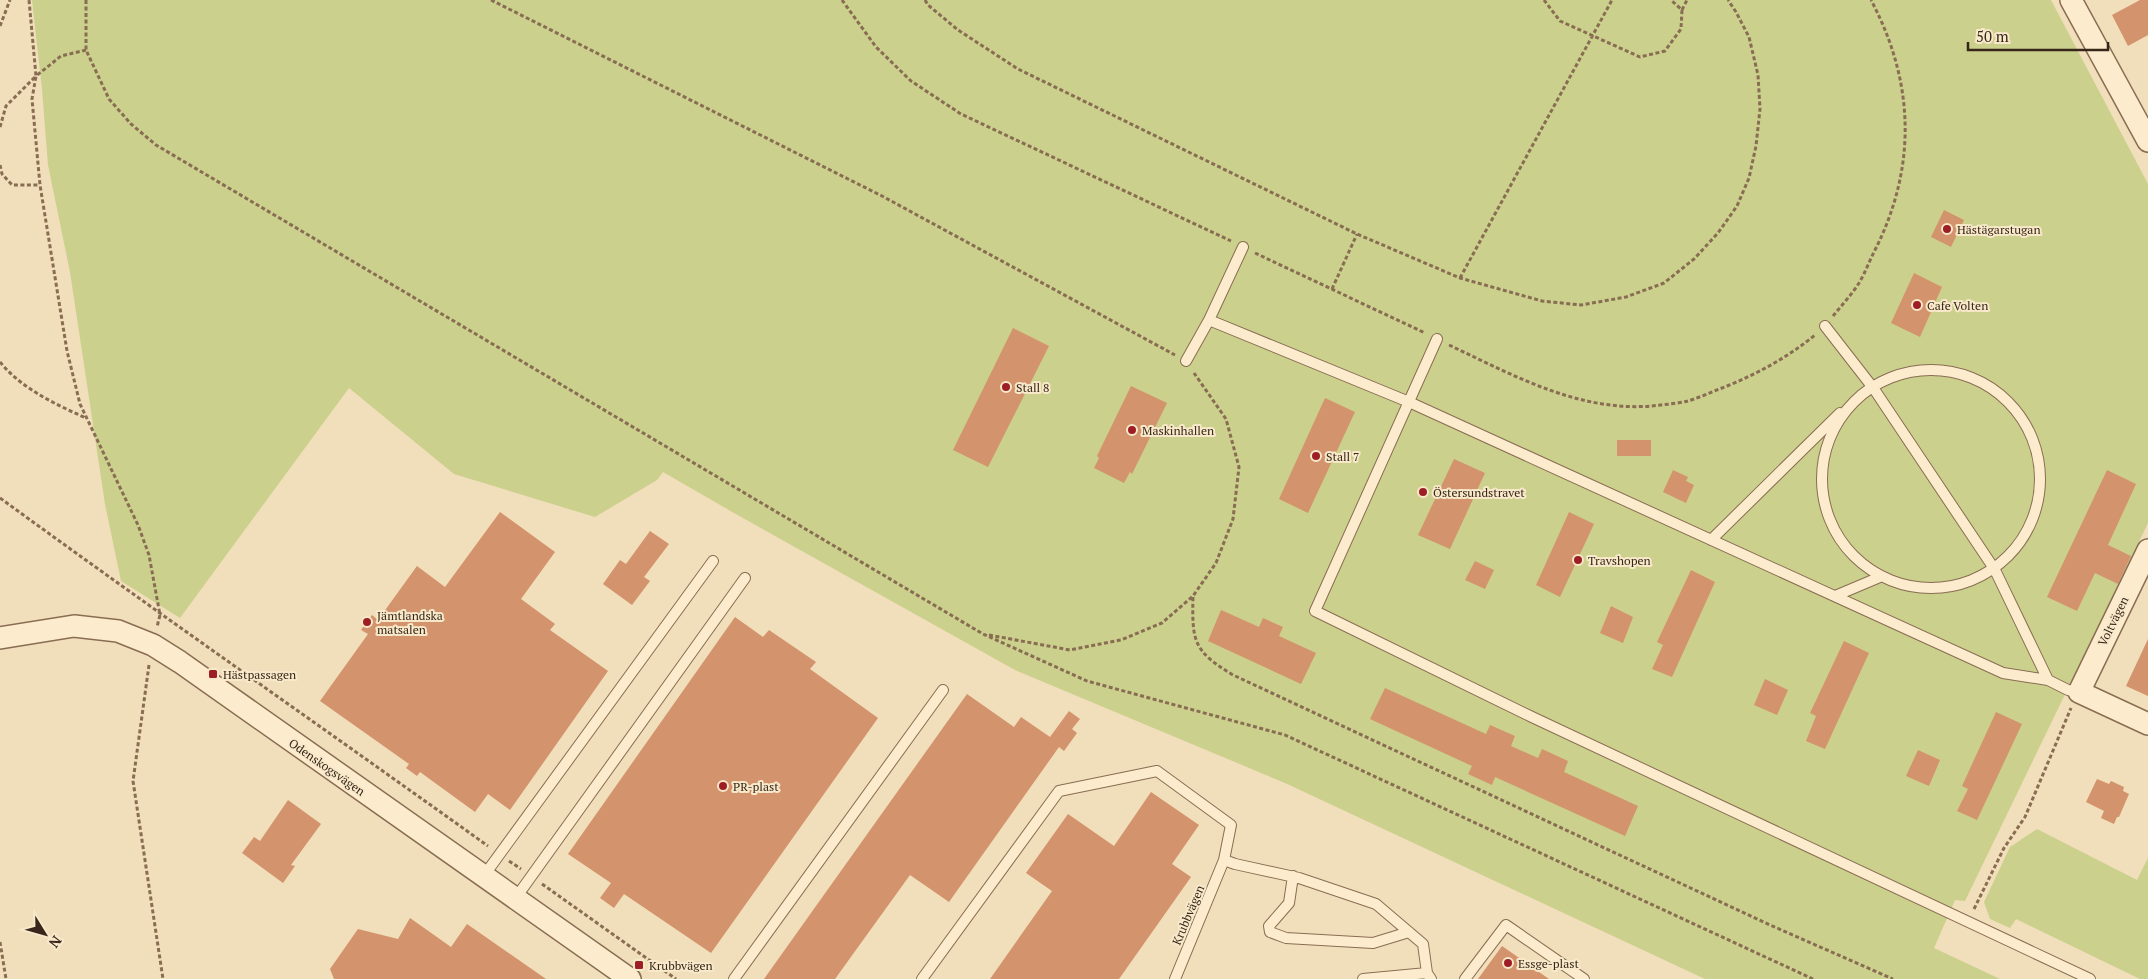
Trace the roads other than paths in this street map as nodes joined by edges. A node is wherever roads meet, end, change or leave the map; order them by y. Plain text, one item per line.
1 (2071, 0) edge
2 (2148, 142) edge
3 (1243, 247) road end
4 (1209, 320) junction
5 (1825, 326) road end
6 (1437, 339) road end
7 (1186, 361) road end
8 (1874, 389) junction
9 (1409, 402) junction
10 (1844, 410) junction
11 (1711, 540) junction
12 (2148, 550) edge
13 (713, 561) dead end
14 (1995, 570) junction
15 (1880, 577) junction
16 (745, 578) dead end
17 (1835, 596) junction
18 (0, 638) edge
19 (2048, 680) junction
20 (943, 690) dead end
21 (2079, 692) junction
22 (2148, 724) edge
23 (1224, 860) junction
24 (1293, 876) junction
25 (483, 877) junction
26 (515, 899) junction
27 (1409, 932) junction
28 (1429, 976) edge
29 (630, 979) edge
30 (734, 979) edge
31 (922, 979) edge
32 (1174, 979) edge
33 (1363, 979) edge
34 (1465, 979) edge
35 (1584, 979) edge
36 (2090, 979) edge

1 - 2 street
3 - 4 lane
4 - 7 lane
4 - 9 lane
5 - 8 lane
6 - 9 lane
8 - 10 lane
8 - 14 lane
8 - 14 lane
9 - 11 lane
9 - 36 lane
10 - 11 lane
10 - 15 lane
11 - 17 lane
12 - 21 street, Voltvägen
13 - 25 lane
14 - 15 lane
14 - 19 lane
15 - 17 lane
16 - 26 lane
17 - 19 lane
18 - 25 street, Odenskogsvägen
19 - 21 lane
20 - 30 lane
21 - 22 street
23 - 24 lane
23 - 31 lane, Krubbvägen
23 - 32 lane, Krubbvägen
24 - 27 lane
24 - 27 lane
25 - 26 street, Odenskogsvägen
26 - 29 street, Odenskogsvägen
27 - 28 lane
28 - 33 lane
34 - 35 lane

